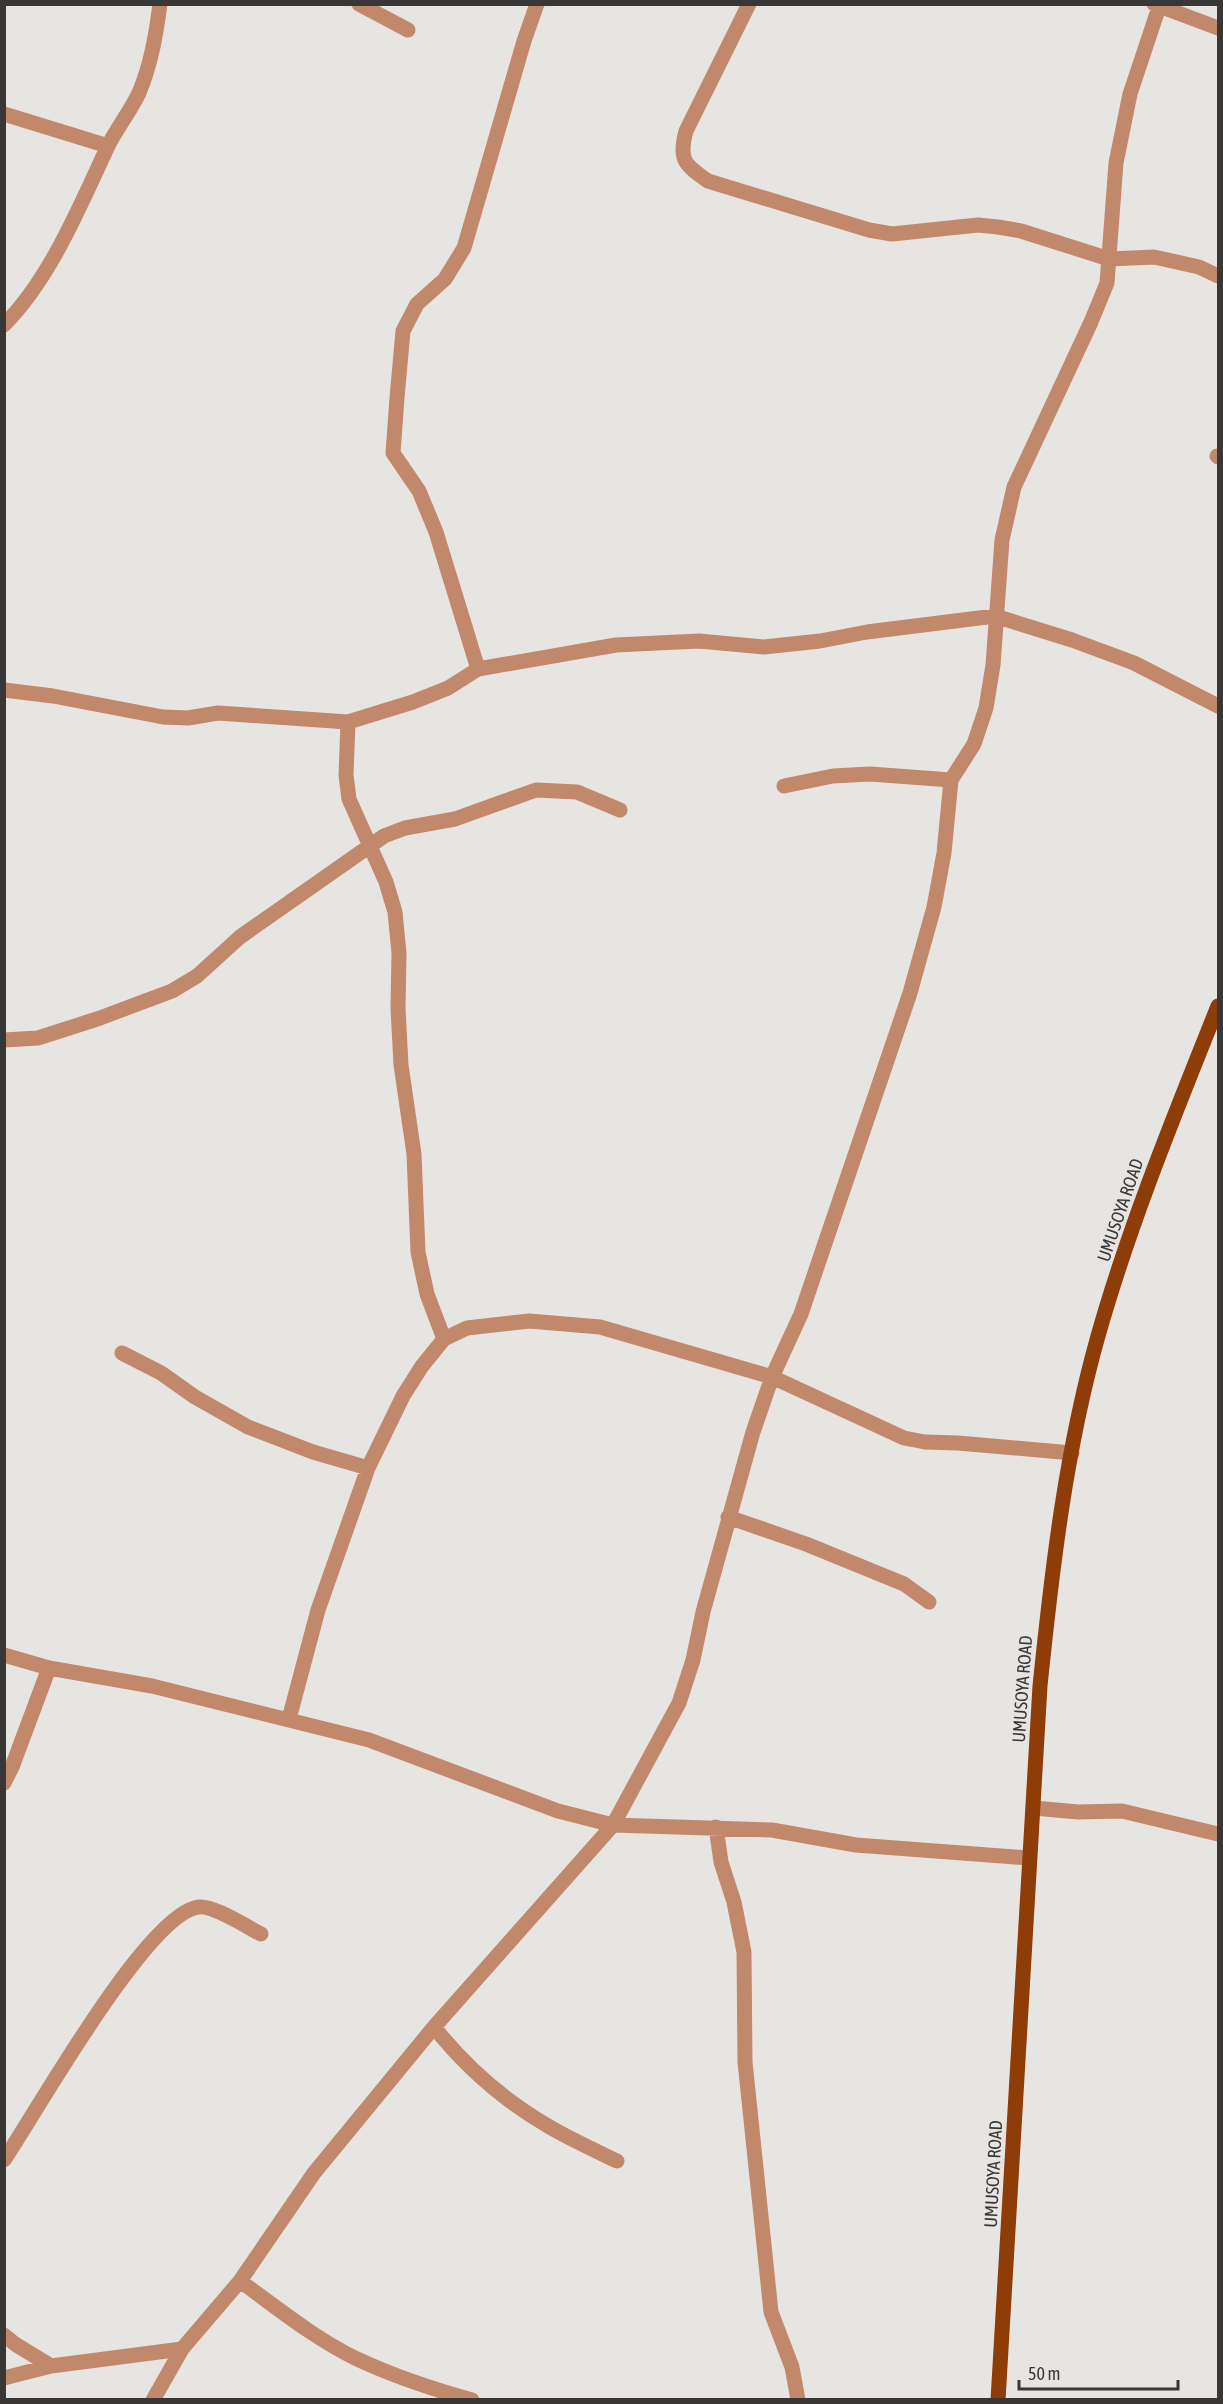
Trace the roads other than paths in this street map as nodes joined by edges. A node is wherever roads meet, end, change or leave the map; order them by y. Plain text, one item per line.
1 (160, 4) edge
2 (359, 4) edge
3 (537, 4) edge
4 (750, 4) edge
5 (1158, 6) edge
6 (1218, 28) edge
7 (408, 30) dead end
8 (4, 114) edge
9 (108, 146) junction
10 (1109, 259) junction
11 (1218, 276) edge
12 (4, 325) edge
13 (995, 616) junction
14 (478, 669) junction
15 (4, 690) edge
16 (1218, 706) edge
17 (348, 722) junction
18 (951, 780) junction
19 (784, 786) dead end
20 (620, 810) dead end
21 (370, 844) junction
22 (1218, 1006) edge
23 (4, 1040) edge
24 (444, 1339) junction
25 (122, 1353) dead end
26 (772, 1377) junction
27 (1072, 1453) junction
28 (369, 1468) junction
29 (728, 1517) junction
30 (928, 1602) dead end
31 (4, 1655) edge
32 (49, 1668) junction
33 (290, 1719) junction
34 (4, 1783) edge
35 (1034, 1808) junction
36 (613, 1825) junction
37 (716, 1827) junction
38 (1218, 1833) edge
39 (1029, 1858) junction
40 (261, 1934) dead end
41 (434, 2027) junction
42 (4, 2160) edge
43 (617, 2161) dead end
44 (240, 2281) junction
45 (4, 2335) edge
46 (182, 2349) junction
47 (51, 2366) junction
48 (4, 2378) edge
49 (429, 2394) edge
50 (153, 2400) edge
51 (472, 2400) edge
52 (798, 2400) edge
53 (998, 2400) edge

1 - 9 street
2 - 7 street
3 - 14 street
4 - 10 street
5 - 6 street
5 - 10 street
8 - 9 street
9 - 12 street
10 - 11 street
10 - 13 street
13 - 14 street
13 - 16 street
13 - 18 street
14 - 17 street
15 - 17 street
17 - 21 street
18 - 19 street
18 - 26 street
20 - 21 street
21 - 23 street
21 - 24 street
22 - 27 main road, UMUSOYA ROAD
24 - 26 street
24 - 28 street
25 - 28 street
26 - 27 street
26 - 29 street
27 - 35 main road, UMUSOYA ROAD
28 - 33 street
29 - 30 street
29 - 36 street
31 - 32 street
32 - 33 street
32 - 34 street
33 - 36 street
35 - 38 street
35 - 39 main road, UMUSOYA ROAD
36 - 37 street
36 - 41 street
37 - 39 street
37 - 52 street
39 - 53 main road, UMUSOYA ROAD
40 - 42 street
41 - 43 street
41 - 44 street
44 - 46 street
44 - 49 street
45 - 47 street
46 - 47 street
46 - 50 street
47 - 48 street
49 - 51 street

